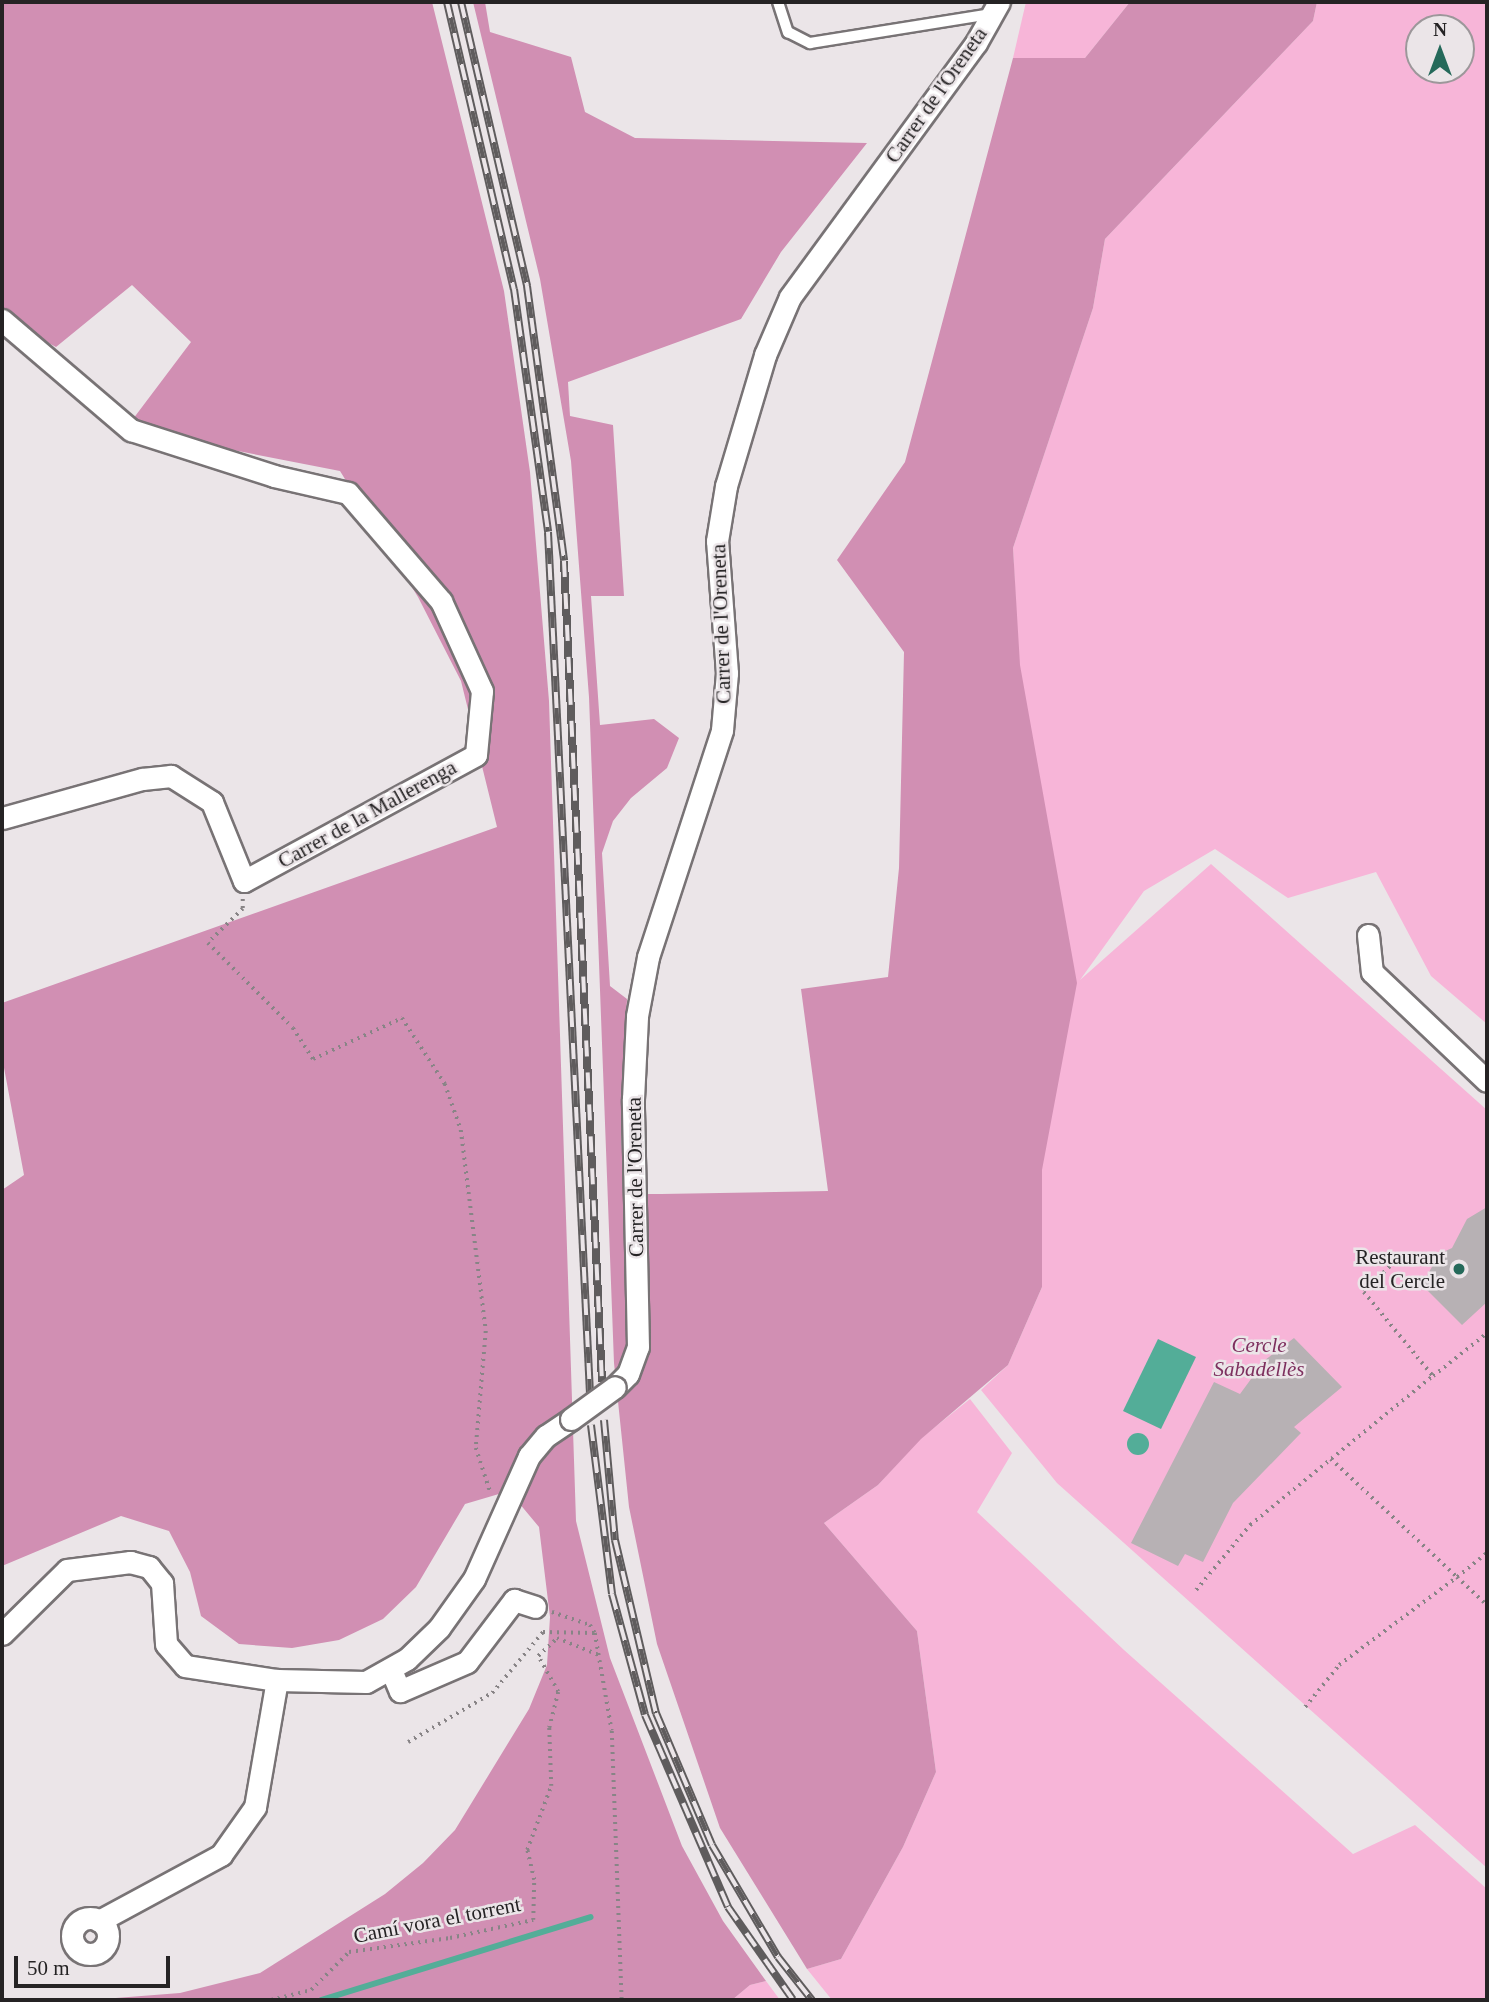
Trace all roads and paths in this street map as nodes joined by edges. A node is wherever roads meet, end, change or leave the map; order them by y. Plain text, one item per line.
1 (778, 2) edge
2 (995, 8) edge
3 (2, 320) edge
4 (2, 818) edge
5 (244, 881) junction
6 (1368, 935) dead end
7 (1487, 1081) edge
8 (1400, 1257) dead end
9 (1487, 1333) edge
10 (1433, 1376) junction
11 (1331, 1459) junction
12 (500, 1519) junction
13 (1487, 1553) edge
14 (1457, 1577) junction
15 (1195, 1590) dead end
16 (1487, 1605) edge
17 (535, 1607) joint
18 (595, 1633) junction
19 (2, 1634) edge
20 (599, 1656) junction
21 (391, 1670) junction
22 (277, 1680) junction
23 (1306, 1707) dead end
24 (408, 1742) dead end
25 (99, 1922) dead end
26 (271, 2000) edge
27 (622, 2000) edge

1 - 2 lane
2 - 12 street, Carrer de l'Oreneta, bridge
3 - 5 street, Carrer de la Mallerenga
4 - 5 street
5 - 12 path
6 - 7 street
8 - 10 path
9 - 10 path
10 - 11 path
11 - 14 path
11 - 15 path
12 - 21 street
13 - 14 path
14 - 16 path
14 - 23 path
17 - 18 path
17 - 21 street
18 - 20 path
18 - 24 path
19 - 22 street
20 - 26 path, Camí vora el torrent
20 - 27 path
21 - 22 street
22 - 25 street

